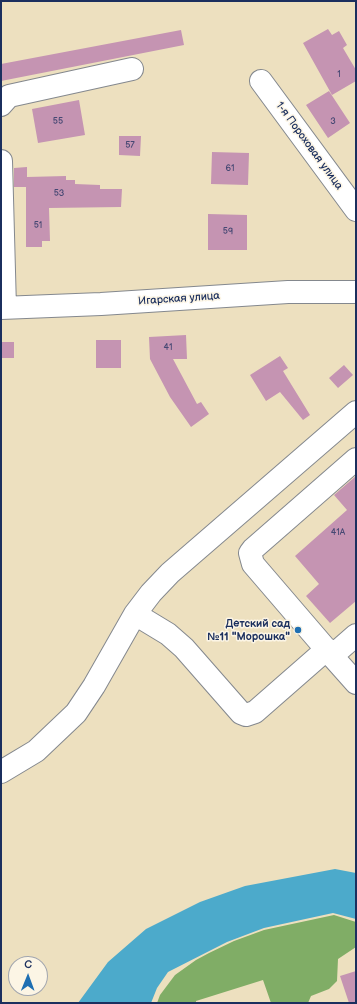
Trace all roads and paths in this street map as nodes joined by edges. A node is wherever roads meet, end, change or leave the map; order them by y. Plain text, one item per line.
1 (132, 69) dead end
2 (261, 82) dead end
3 (1, 105) edge
4 (1, 161) edge
5 (356, 210) edge
6 (356, 292) edge
7 (3, 308) edge
8 (356, 412) edge
9 (356, 459) edge
10 (135, 614) junction
11 (356, 635) edge
12 (330, 652) junction
13 (356, 683) edge
14 (1, 772) edge

1 - 3 street
2 - 5 street, 1-я Пороховая улица
4 - 7 street
6 - 7 street, Игарская улица
8 - 10 street
9 - 12 street
10 - 12 street
10 - 14 street
11 - 12 street
12 - 13 street

